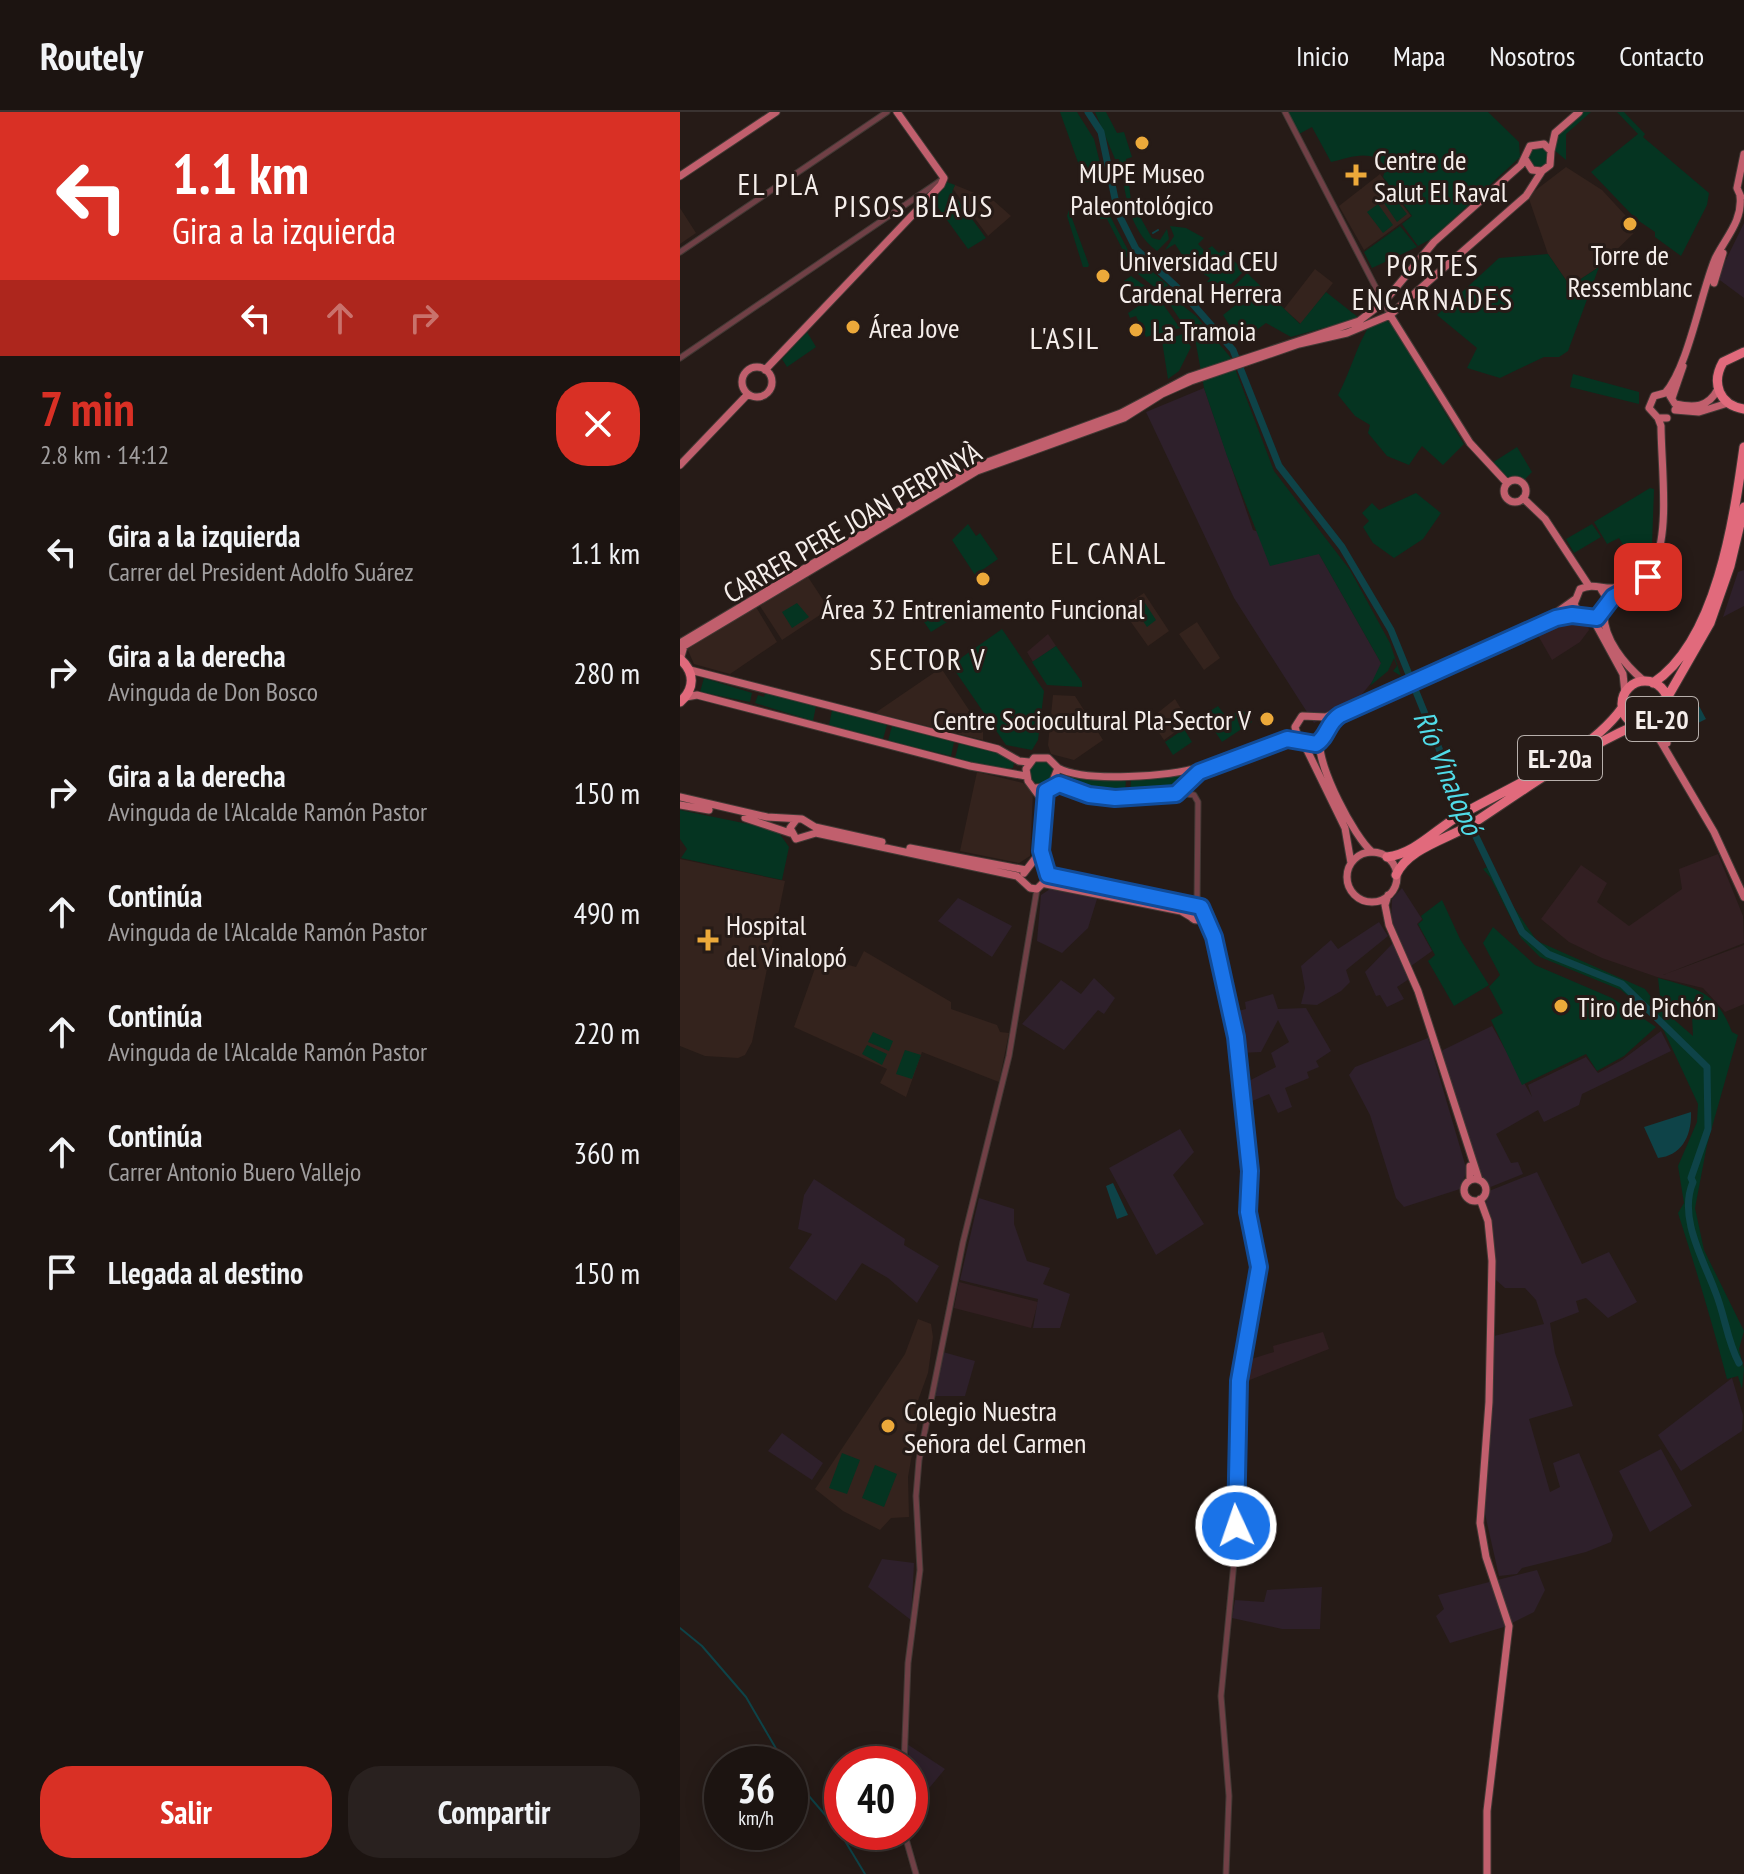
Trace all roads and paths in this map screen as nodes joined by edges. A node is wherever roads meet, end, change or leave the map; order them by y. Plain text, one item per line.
1 (776, 112) edge
2 (887, 112) edge
3 (897, 112) edge
4 (1285, 112) edge
5 (1576, 112) edge
6 (1538, 143) junction
7 (1551, 151) junction
8 (1744, 154) edge
9 (1525, 159) junction
10 (1542, 171) junction
11 (680, 176) edge
12 (944, 178) junction
13 (1742, 179) edge
14 (1742, 197) edge
15 (1744, 212) edge
16 (680, 252) edge
17 (1384, 302) junction
18 (1375, 309) junction
19 (1390, 315) junction
20 (1378, 318) junction
21 (1289, 345) junction
22 (1744, 352) edge
23 (680, 358) edge
24 (765, 370) junction
25 (1190, 379) junction
26 (1718, 389) junction
27 (747, 395) junction
28 (1672, 401) junction
29 (1737, 407) edge
30 (1658, 418) junction
31 (1667, 418) junction
32 (1744, 419) edge
33 (1744, 447) edge
34 (680, 465) edge
35 (1507, 483) junction
36 (1523, 498) junction
37 (1744, 507) edge
38 (1570, 561) junction
39 (1589, 586) junction
40 (1601, 589) junction
41 (1574, 598) junction
42 (1606, 609) junction
43 (1588, 619) junction
44 (680, 643) edge
45 (680, 660) edge
46 (690, 670) junction
47 (1425, 675) junction
48 (1649, 682) junction
49 (1399, 687) junction
50 (1625, 693) junction
51 (1667, 698) junction
52 (683, 700) edge
53 (1622, 708) junction
54 (1319, 717) junction
55 (1661, 720) junction
56 (1636, 725) junction
57 (1295, 727) junction
58 (1647, 727) junction
59 (1326, 729) junction
60 (1608, 737) joint
61 (1320, 742) junction
62 (1302, 743) junction
63 (1029, 762) junction
64 (1058, 768) junction
65 (1026, 776) junction
66 (1051, 786) junction
67 (1036, 788) junction
68 (1179, 793) junction
69 (680, 797) edge
70 (1043, 802) junction
71 (1492, 804) junction
72 (680, 805) edge
73 (796, 820) junction
74 (808, 823) junction
75 (790, 833) junction
76 (809, 835) junction
77 (1432, 840) junction
78 (1041, 851) junction
79 (1372, 852) junction
80 (1387, 857) junction
81 (1351, 864) junction
82 (1029, 868) junction
83 (1047, 872) junction
84 (1396, 875) junction
85 (1025, 883) junction
86 (1046, 884) junction
87 (1744, 886) edge
88 (1037, 889) junction
89 (1388, 895) junction
90 (1744, 897) edge
91 (1368, 901) junction
92 (1196, 907) junction
93 (1198, 918) junction
94 (1389, 925) junction
95 (1425, 1010) junction
96 (1470, 1180) junction
97 (1479, 1180) junction
98 (1480, 1199) junction
99 (905, 1746) edge
100 (909, 1850) edge
101 (916, 1874) edge
102 (1226, 1874) edge
103 (1487, 1874) edge

1 - 11 main road
2 - 16 street
3 - 12 main road
4 - 17 street
5 - 6 main road
5 - 7 main road
6 - 7 main road
6 - 9 main road
7 - 10 main road
8 - 13 main road
9 - 10 main road
9 - 17 main road
10 - 19 main road
12 - 23 street
12 - 24 main road
13 - 14 main road
14 - 28 main road
15 - 28 main road
17 - 18 main road
17 - 19 street
18 - 20 main road
18 - 21 main road
19 - 20 main road
19 - 35 main road
20 - 21 main road
21 - 25 main road
22 - 26 highway
24 - 27 main road
24 - 27 main road
25 - 44 main road, CARRER PERE JOAN PERPINYÀ
25 - 45 main road, CARRER PERE JOAN PERPINYÀ
26 - 28 main road
26 - 29 highway
27 - 34 main road
28 - 29 main road
28 - 30 main road
28 - 31 main road
29 - 32 highway
30 - 31 main road
30 - 40 main road
31 - 42 main road
33 - 48 highway, EL-20
35 - 36 main road
35 - 36 main road
36 - 38 main road
37 - 51 highway, EL-20
38 - 39 main road
38 - 41 main road
39 - 40 main road
39 - 41 main road
40 - 42 main road
41 - 43 main road
41 - 47 main road
42 - 43 main road
42 - 48 main road
43 - 47 main road
43 - 50 main road
45 - 46 highway
46 - 52 highway
46 - 63 main road
47 - 49 main road
48 - 50 highway, EL-20
48 - 51 highway, EL-20
49 - 54 main road
49 - 59 main road
50 - 53 highway, EL-20
51 - 55 highway, EL-20
52 - 65 main road
53 - 56 highway, EL-20
53 - 71 highway, EL-20a
54 - 57 main road
54 - 59 main road
55 - 58 highway, EL-20
55 - 87 main road
56 - 58 highway, EL-20
56 - 60 highway, EL-20
57 - 62 main road
57 - 64 main road
58 - 90 main road
59 - 61 main road
60 - 71 highway, EL-20a
61 - 62 main road
61 - 79 main road
62 - 68 main road
62 - 81 main road
63 - 64 main road
63 - 65 main road
64 - 66 main road
65 - 67 main road
66 - 67 main road
66 - 68 main road
66 - 70 main road
67 - 70 main road
68 - 92 street
69 - 73 main road
70 - 78 main road
71 - 77 highway, EL-20a
72 - 75 main road
73 - 74 main road
73 - 75 main road
74 - 76 main road
74 - 82 main road
75 - 76 main road
76 - 85 main road
77 - 80 highway, EL-20a
77 - 84 highway, EL-20a
78 - 82 main road
78 - 83 main road
79 - 80 main road
79 - 81 main road
80 - 84 main road
81 - 91 main road
82 - 83 main road
82 - 85 main road
83 - 86 main road
83 - 92 main road
84 - 89 main road, EL-20a
85 - 88 main road
86 - 88 main road
86 - 93 main road
88 - 99 street
89 - 91 main road
89 - 94 main road
91 - 94 main road
92 - 93 main road
92 - 93 main road
93 - 102 street
94 - 95 main road
95 - 96 main road
95 - 97 main road
96 - 97 main road
96 - 98 main road
97 - 98 main road
98 - 103 main road
100 - 101 street

